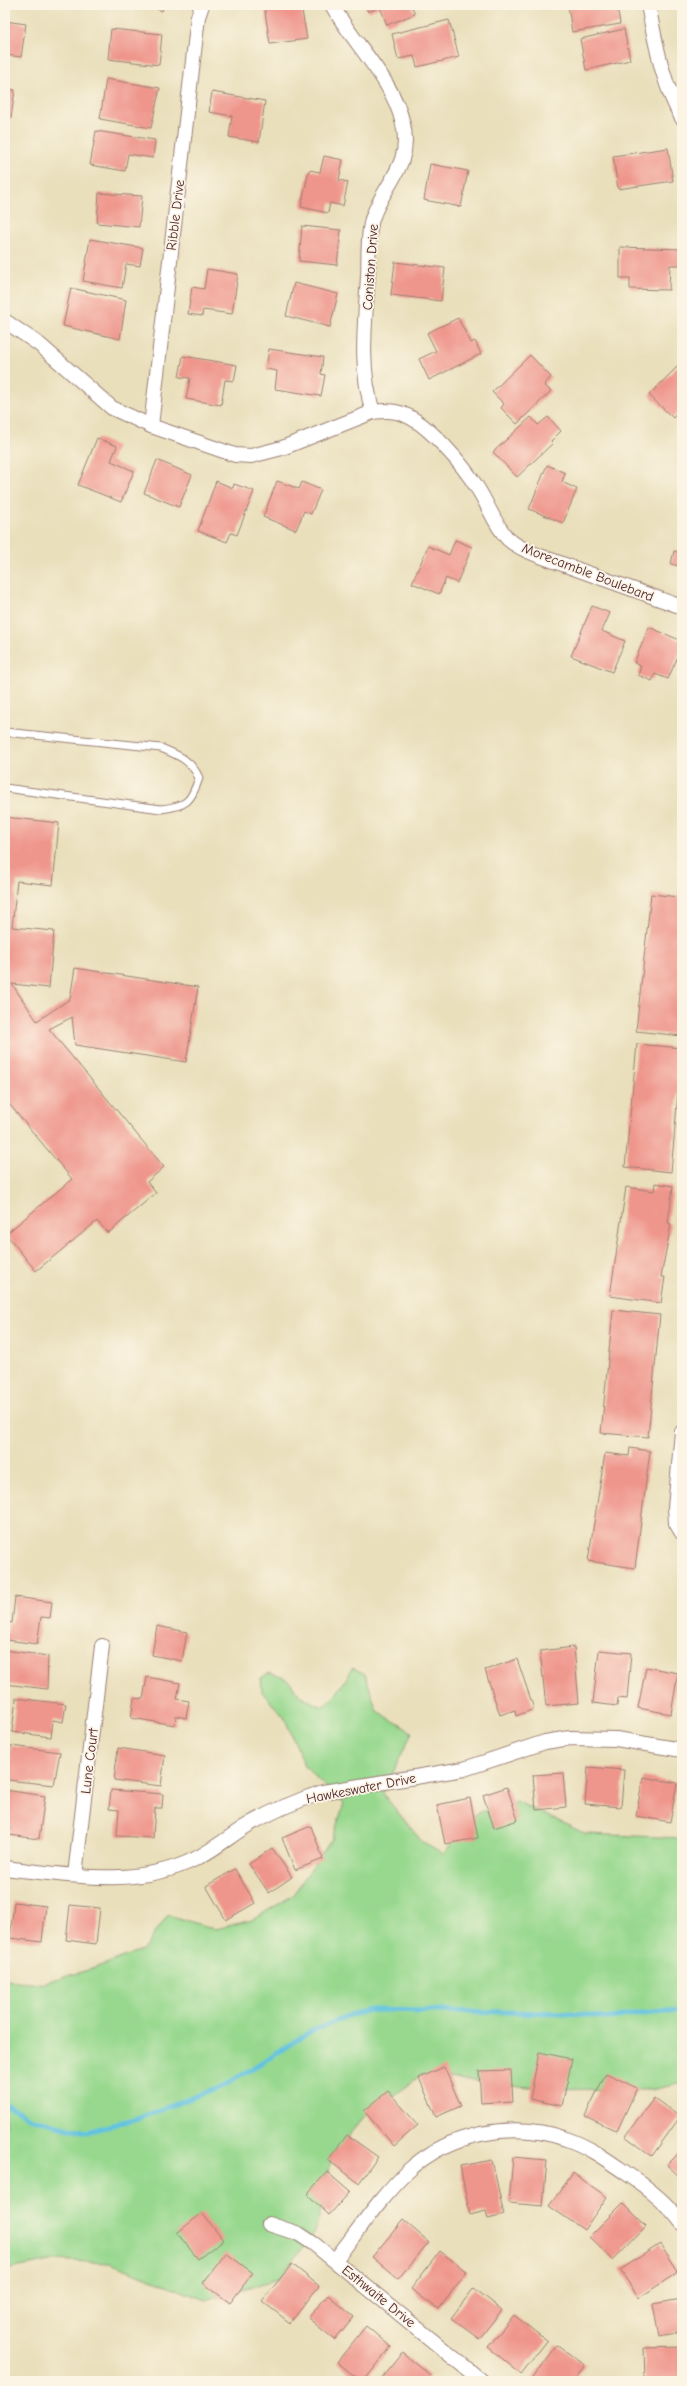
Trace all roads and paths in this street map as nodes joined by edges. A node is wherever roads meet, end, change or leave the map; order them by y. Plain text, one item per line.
1 (202, 5) edge
2 (332, 5) edge
3 (648, 5) edge
4 (682, 116) edge
5 (5, 321) edge
6 (373, 412) junction
7 (151, 426) junction
8 (682, 607) edge
9 (5, 732) edge
10 (5, 788) edge
11 (682, 1432) edge
12 (682, 1533) edge
13 (102, 1646) dead end
14 (682, 1750) edge
15 (5, 1868) edge
16 (75, 1876) junction
17 (682, 2223) edge
18 (268, 2224) dead end
19 (335, 2260) junction
20 (482, 2381) edge

1 - 7 street, Ribble Drive
2 - 6 street, Coniston Drive
3 - 4 street
5 - 7 street, Morecamble Boulebard
6 - 7 street, Morecamble Boulebard
6 - 8 street, Morecamble Boulebard
9 - 10 lane
11 - 12 street
13 - 16 street, Lune Court
14 - 16 street, Hawkeswater Drive
15 - 16 street, Hawkeswater Drive
17 - 19 street
18 - 19 street, Esthwaite Drive
19 - 20 street, Esthwaite Drive

